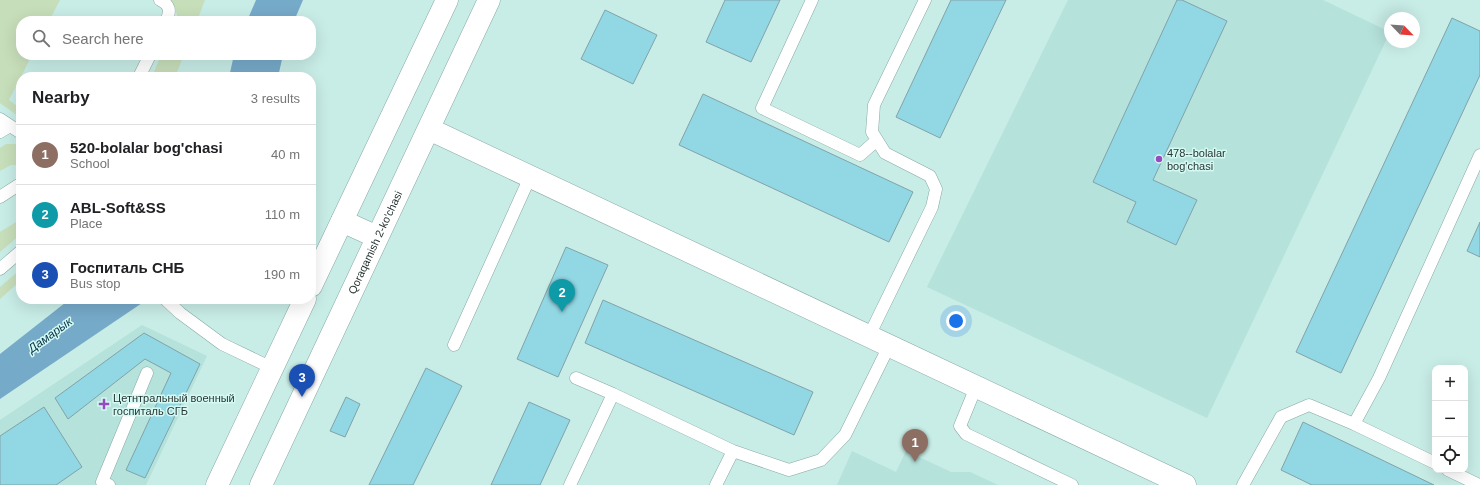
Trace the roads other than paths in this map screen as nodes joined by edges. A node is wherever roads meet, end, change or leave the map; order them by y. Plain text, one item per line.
1 (160, 0) edge
2 (447, 0) edge
3 (489, 0) edge
4 (812, 0) edge
5 (925, 0) edge
6 (168, 16) edge
7 (148, 60) edge
8 (142, 72) edge
9 (3, 126) edge
10 (429, 129) junction
11 (16, 131) edge
12 (877, 140) junction
13 (1480, 155) edge
14 (530, 177) junction
15 (16, 187) edge
16 (0, 197) edge
17 (342, 221) junction
18 (378, 237) junction
19 (16, 255) edge
20 (0, 269) edge
21 (316, 276) edge
22 (170, 304) edge
23 (303, 304) edge
24 (869, 336) junction
25 (454, 345) dead end
26 (889, 346) junction
27 (272, 368) junction
28 (147, 373) dead end
29 (576, 378) dead end
30 (976, 387) junction
31 (613, 394) junction
32 (1354, 424) junction
33 (733, 450) junction
34 (1432, 462) edge
35 (1454, 473) edge
36 (103, 484) edge
37 (217, 485) edge
38 (261, 485) edge
39 (570, 485) edge
40 (716, 485) edge
41 (1072, 485) edge
42 (1185, 485) edge
43 (1243, 485) edge
44 (1479, 485) edge

1 - 6 lane
2 - 17 main road
3 - 10 main road, Qoraqamish 2-ko'chasi
4 - 12 lane
5 - 12 lane
7 - 8 lane
9 - 11 lane
10 - 14 main road
10 - 18 main road, Qoraqamish 2-ko'chasi
12 - 24 lane
13 - 32 lane
14 - 24 main road
14 - 25 lane
15 - 16 lane
17 - 18 main road
17 - 21 main road
18 - 38 main road, Qoraqamish 2-ko'chasi
19 - 20 lane
22 - 27 lane
23 - 27 main road
24 - 26 main road
26 - 30 main road
26 - 33 lane
27 - 37 main road
28 - 36 lane
29 - 31 lane
30 - 41 lane
30 - 42 main road
31 - 33 lane
31 - 39 lane
32 - 34 lane
32 - 43 lane
33 - 40 lane
35 - 44 lane

